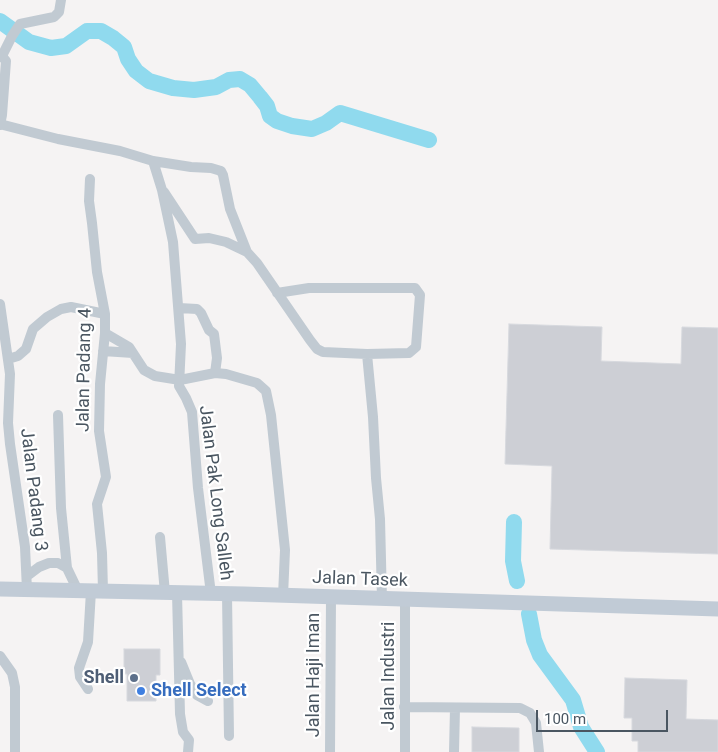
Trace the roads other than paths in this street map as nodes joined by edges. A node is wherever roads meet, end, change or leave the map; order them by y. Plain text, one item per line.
1 (62, 0) edge
2 (1, 55) edge
3 (0, 124) edge
4 (153, 161) junction
5 (90, 178) dead end
6 (162, 190) junction
7 (247, 252) junction
8 (277, 293) junction
9 (0, 304) edge
10 (179, 308) junction
11 (105, 314) junction
12 (105, 333) junction
13 (103, 351) junction
14 (133, 353) junction
15 (367, 354) junction
16 (8, 358) junction
17 (215, 373) junction
18 (180, 380) junction
19 (58, 414) dead end
20 (4, 423) edge
21 (160, 537) dead end
22 (66, 568) junction
23 (27, 583) junction
24 (0, 590) edge
25 (90, 591) junction
26 (171, 593) junction
27 (211, 594) junction
28 (227, 594) junction
29 (282, 596) junction
30 (331, 598) junction
31 (382, 600) junction
32 (405, 600) junction
33 (718, 609) edge
34 (0, 656) edge
35 (179, 656) junction
36 (88, 689) dead end
37 (208, 700) dead end
38 (404, 707) junction
39 (455, 708) junction
40 (229, 736) dead end
41 (15, 752) edge
42 (188, 752) edge
43 (330, 752) edge
44 (405, 752) edge
45 (454, 752) edge
46 (539, 752) edge

1 - 2 street
2 - 3 street
3 - 4 street
4 - 6 street, Jalan Pak Long Salleh
4 - 7 street
5 - 11 street, Jalan Padang 4
6 - 7 street
6 - 10 street, Jalan Pak Long Salleh
7 - 8 street
8 - 15 street
8 - 15 street
9 - 16 street, Jalan Padang 3
10 - 17 street
10 - 18 street, Jalan Pak Long Salleh
11 - 12 street, Jalan Padang 4
11 - 16 street
12 - 13 street, Jalan Padang 4
12 - 14 street
13 - 14 street
13 - 25 street, Jalan Padang 4
14 - 18 street
15 - 31 street
16 - 20 street, Jalan Padang 3
17 - 18 street
17 - 29 street
18 - 27 street, Jalan Pak Long Salleh
19 - 22 street
20 - 23 street, Jalan Padang 3
21 - 26 street
22 - 23 street
22 - 25 street
23 - 24 main road, Jalan Tasek
23 - 25 main road, Jalan Tasek
25 - 26 main road, Jalan Tasek
25 - 36 street, Jalan Padang 4
26 - 27 main road, Jalan Tasek
26 - 35 street
27 - 28 main road, Jalan Tasek
28 - 29 main road, Jalan Tasek
28 - 40 street
29 - 30 main road, Jalan Tasek
30 - 31 main road, Jalan Tasek
30 - 43 street, Jalan Haji Iman
31 - 32 main road, Jalan Tasek
32 - 33 main road, Jalan Tasek
32 - 38 street, Jalan Industri
34 - 41 street
35 - 37 street
35 - 42 street
38 - 39 street
38 - 44 street, Jalan Industri
39 - 45 street
39 - 46 street

